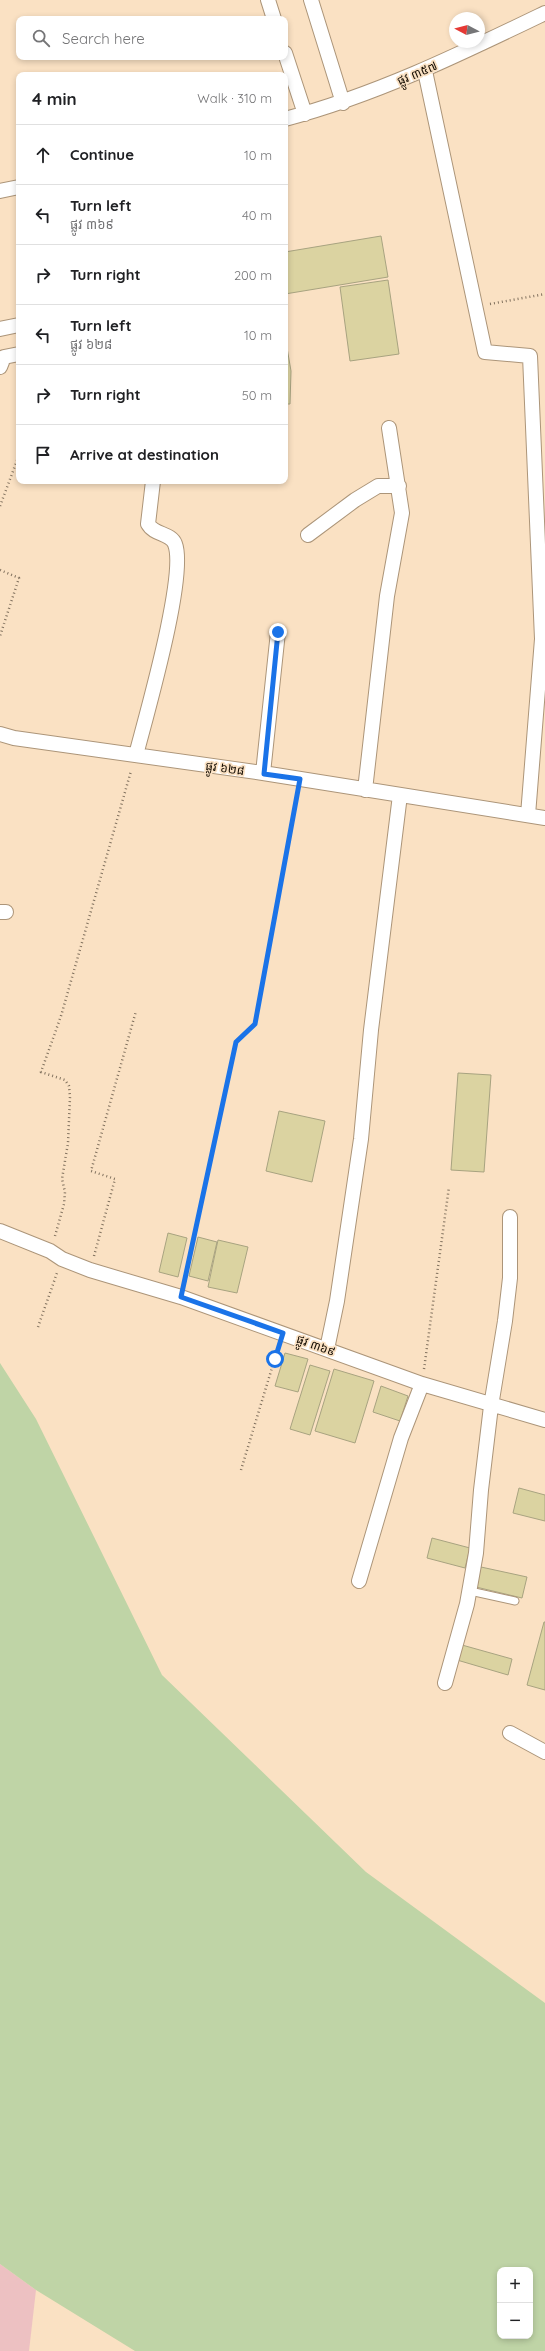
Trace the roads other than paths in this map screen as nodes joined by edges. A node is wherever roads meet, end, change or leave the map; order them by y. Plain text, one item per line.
1 (268, 0) edge
2 (312, 0) edge
3 (545, 13) edge
4 (273, 16) edge
5 (287, 60) edge
6 (425, 71) junction
7 (343, 103) junction
8 (305, 114) junction
9 (288, 118) edge
10 (16, 188) edge
11 (0, 191) edge
12 (16, 326) edge
13 (0, 329) edge
14 (16, 355) edge
15 (0, 367) edge
16 (389, 428) dead end
17 (540, 463) edge
18 (153, 484) edge
19 (399, 486) junction
20 (308, 535) dead end
21 (544, 597) edge
22 (278, 632) dead end
23 (0, 734) edge
24 (136, 755) junction
25 (264, 774) junction
26 (365, 790) junction
27 (400, 795) junction
28 (528, 815) junction
29 (545, 818) edge
30 (510, 1217) dead end
31 (0, 1231) edge
32 (327, 1349) junction
33 (422, 1384) junction
34 (491, 1406) junction
35 (545, 1420) edge
36 (360, 1581) dead end
37 (470, 1591) junction
38 (515, 1601) dead end
39 (445, 1683) dead end
40 (510, 1733) dead end
41 (545, 1752) edge

1 - 4 street
2 - 7 street
3 - 6 street, ផ្លូវ ៣៥៧
5 - 8 street
6 - 7 street, ផ្លូវ ៣៥៧
6 - 17 street
7 - 8 street, ផ្លូវ ៣៥៧
8 - 9 street, ផ្លូវ ៣៥៧
10 - 11 street
12 - 13 street
14 - 15 street
16 - 19 street
17 - 21 street
18 - 24 street
19 - 20 street
19 - 26 street
21 - 28 street
22 - 25 street
23 - 24 street, ផ្លូវ ៦២៨
24 - 25 street, ផ្លូវ ៦២៨
25 - 26 street, ផ្លូវ ៦២៨
26 - 27 street, ផ្លូវ ៦២៨
27 - 28 street, ផ្លូវ ៦២៨
27 - 32 street
28 - 29 street, ផ្លូវ ៦២៨
30 - 34 street
31 - 32 street, ផ្លូវ ៣៦៩
32 - 33 street, ផ្លូវ ៣៦៩
33 - 34 street, ផ្លូវ ៣៦៩
33 - 36 street
34 - 35 street, ផ្លូវ ៣៦៩
34 - 37 street
37 - 38 lane
37 - 39 street
40 - 41 street

